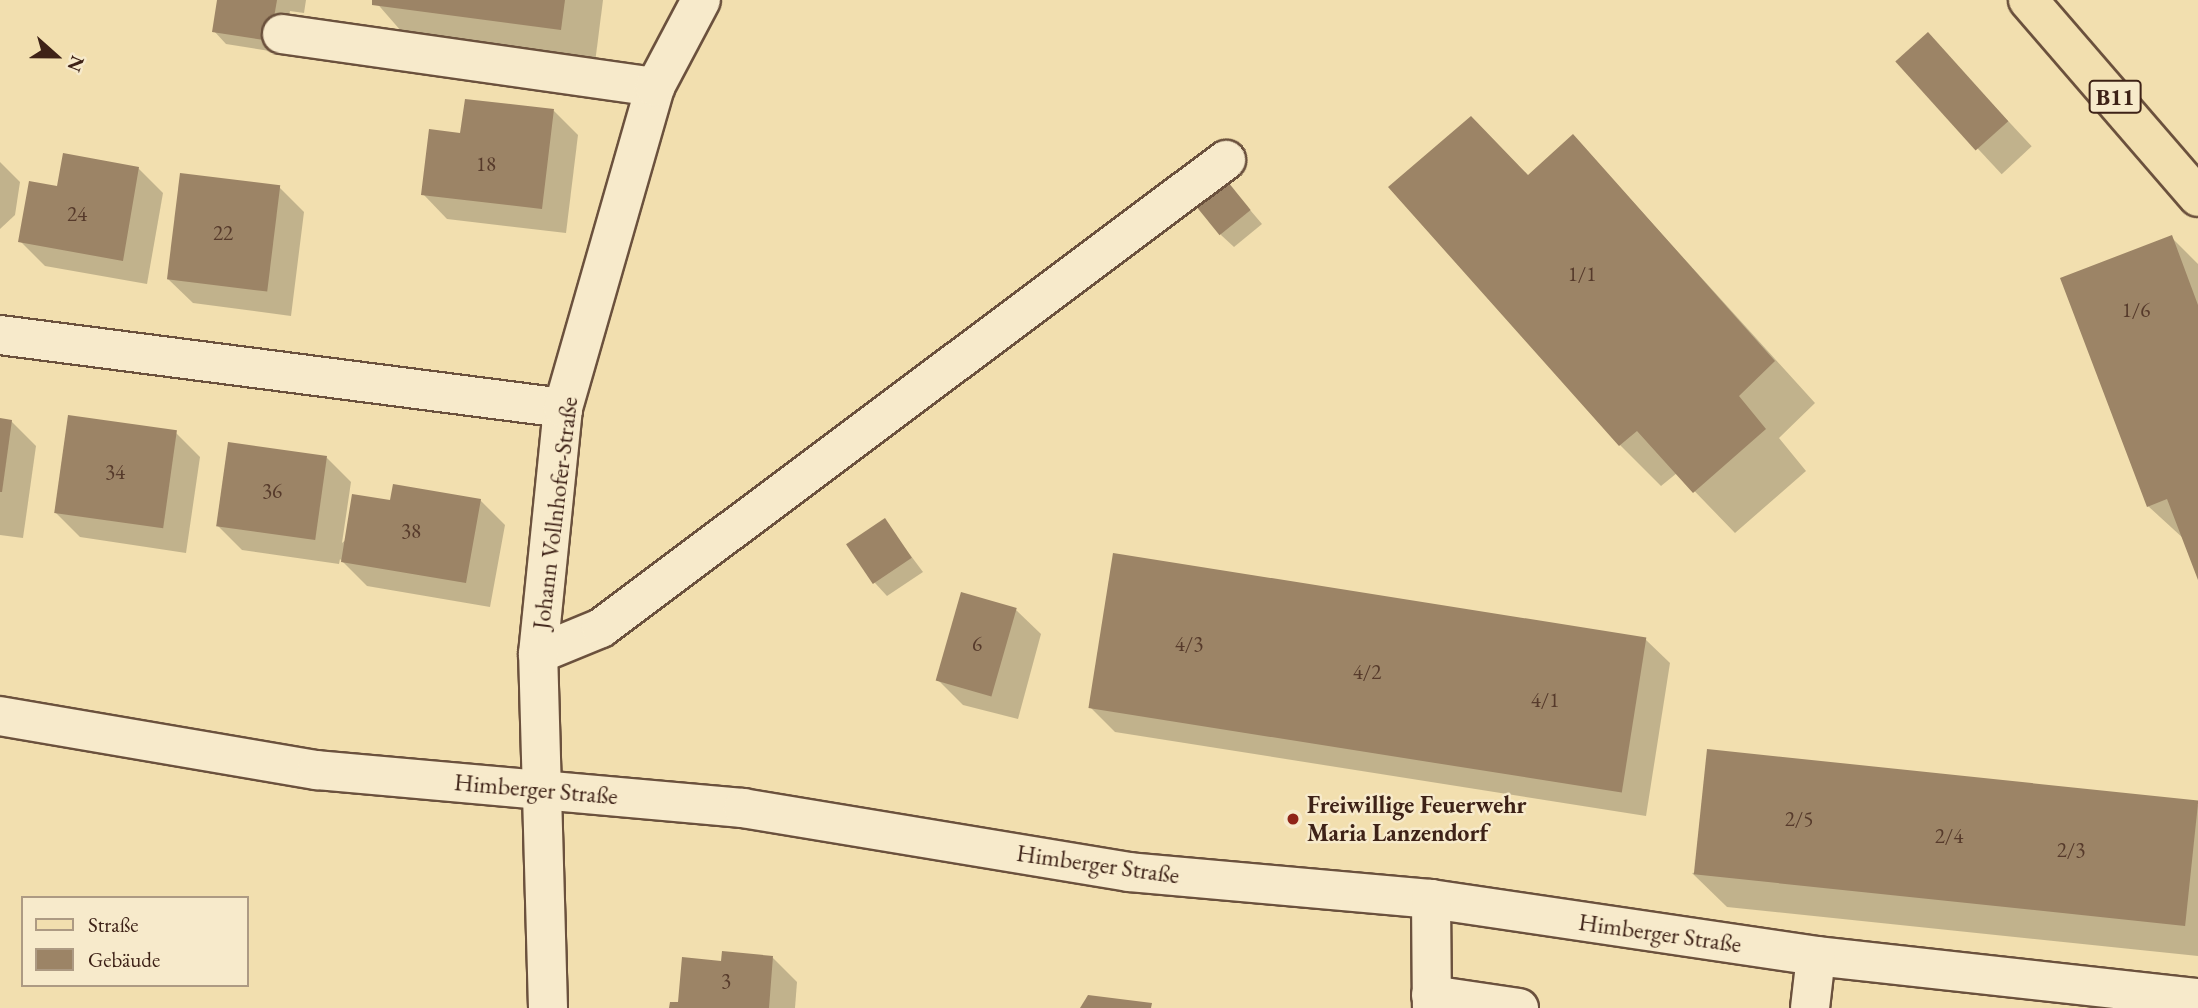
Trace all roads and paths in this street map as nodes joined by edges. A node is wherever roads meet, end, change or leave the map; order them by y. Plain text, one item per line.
1 (701, 0) edge
2 (2028, 0) edge
3 (282, 34) dead end
4 (654, 87) junction
5 (1226, 160) dead end
6 (2198, 197) edge
7 (0, 335) edge
8 (563, 408) junction
9 (538, 654) junction
10 (0, 716) edge
11 (542, 790) junction
12 (1432, 899) junction
13 (1816, 956) junction
14 (2198, 998) edge
15 (2126, 1000) edge
16 (1431, 1001) edge
17 (548, 1008) edge
18 (1519, 1008) edge
19 (1810, 1008) edge

1 - 4 street, Johann Vollnhofer-Straße
2 - 6 main road, B11
3 - 4 street
4 - 8 street, Johann Vollnhofer-Straße
5 - 9 street
7 - 8 street
8 - 9 street, Johann Vollnhofer-Straße
9 - 11 street, Johann Vollnhofer-Straße
10 - 11 street, Himberger Straße
11 - 12 street, Himberger Straße
11 - 17 street, Johann Vollnhofer-Straße
12 - 13 street, Himberger Straße
12 - 16 street
13 - 15 street, Himberger Straße
13 - 19 street
14 - 15 street, Himberger Straße
16 - 18 street

